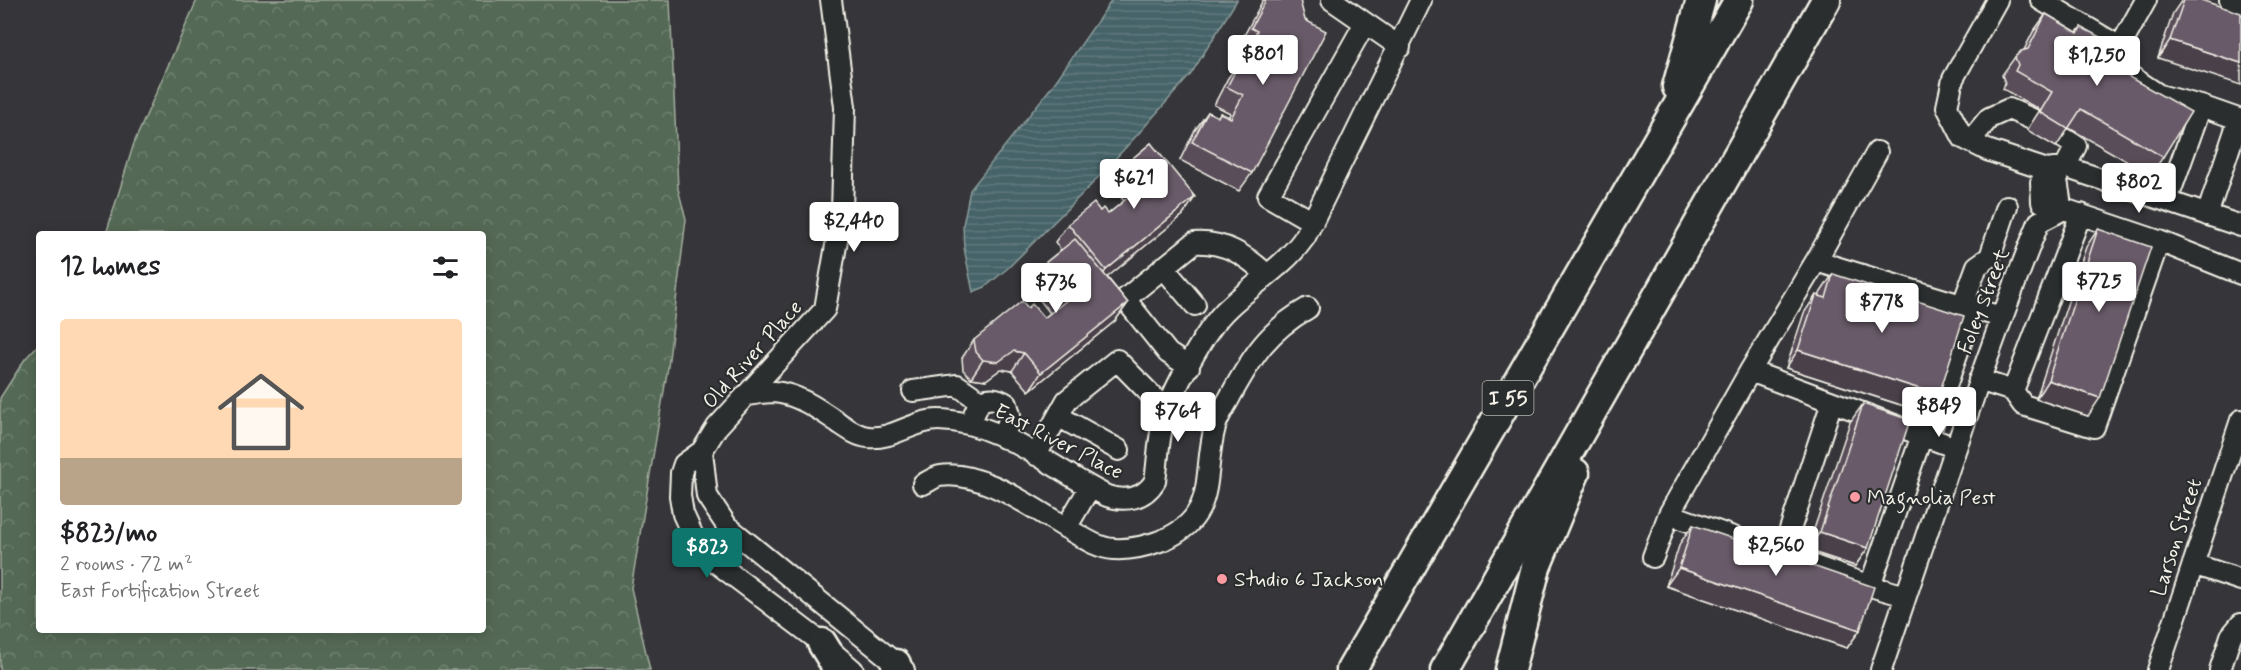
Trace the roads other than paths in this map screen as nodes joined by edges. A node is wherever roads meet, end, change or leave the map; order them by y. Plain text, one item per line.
1 (831, 0) edge
2 (1332, 0) edge
3 (1421, 0) edge
4 (1701, 0) edge
5 (1739, 0) edge
6 (1826, 0) edge
7 (1997, 0) edge
8 (2041, 0) edge
9 (2146, 0) edge
10 (2230, 0) edge
11 (2241, 4) edge
12 (1365, 23) junction
13 (1400, 47) junction
14 (2120, 47) junction
15 (2201, 106) junction
16 (2034, 120) dead end
17 (2240, 120) edge
18 (1666, 126) junction
19 (2062, 137) edge
20 (1970, 141) junction
21 (1877, 152) dead end
22 (2053, 171) junction
23 (2167, 201) junction
24 (2007, 206) dead end
25 (2081, 214) junction
26 (2049, 215) junction
27 (2207, 215) junction
28 (1313, 222) junction
29 (2241, 226) edge
30 (2159, 241) junction
31 (1816, 261) junction
32 (1163, 267) junction
33 (2241, 274) edge
34 (1267, 275) junction
35 (1195, 305) dead end
36 (1968, 306) junction
37 (1308, 308) dead end
38 (2001, 317) junction
39 (1634, 338) junction
40 (1189, 367) junction
41 (1750, 371) junction
42 (1979, 380) junction
43 (913, 391) dead end
44 (2013, 391) junction
45 (747, 395) junction
46 (980, 401) junction
47 (1832, 402) junction
48 (1168, 406) junction
49 (1058, 416) junction
50 (2241, 420) edge
51 (970, 423) junction
52 (1215, 425) junction
53 (1925, 436) junction
54 (1004, 438) junction
55 (1956, 448) junction
56 (1119, 450) dead end
57 (702, 451) junction
58 (1036, 455) junction
59 (923, 484) dead end
60 (1090, 487) junction
61 (1669, 514) junction
62 (1066, 528) junction
63 (1782, 554) junction
64 (1653, 557) dead end
65 (2193, 564) junction
66 (2241, 580) edge
67 (1870, 586) junction
68 (1906, 596) junction
69 (2241, 624) edge
70 (822, 643) junction
71 (899, 668) edge
72 (836, 670) edge
73 (853, 670) edge
74 (1351, 670) edge
75 (1445, 670) edge
76 (1510, 670) edge
77 (1881, 670) edge
78 (2157, 670) edge
79 (2220, 670) edge

1 - 45 street, Old River Place
2 - 12 street
3 - 13 street, East River Place
4 - 18 highway
5 - 18 highway, I 55
6 - 39 highway
7 - 20 street
8 - 14 street
9 - 14 street
10 - 11 street
12 - 13 street
12 - 28 street
13 - 28 street, East River Place
14 - 15 street
15 - 17 street
15 - 23 street
16 - 20 street
17 - 27 street
18 - 74 highway, I 55
19 - 22 street
20 - 22 street
21 - 31 street
22 - 23 street
22 - 26 street, Foley Street
23 - 27 street
24 - 36 street
25 - 26 street
25 - 30 street
25 - 44 street
26 - 38 street, Foley Street
27 - 29 street
28 - 34 street, East River Place
30 - 33 street
30 - 44 street
31 - 36 street
31 - 41 street
32 - 34 street
32 - 35 street
32 - 40 street
34 - 40 street, East River Place
36 - 38 street
36 - 53 street
37 - 52 street
38 - 42 street, Foley Street
39 - 75 highway
39 - 76 highway
40 - 48 street, East River Place
41 - 47 street
41 - 61 street
42 - 44 street
42 - 55 street, Foley Street
43 - 46 street
45 - 51 street, East River Place
45 - 57 street, Old River Place
46 - 51 street
46 - 54 street
47 - 53 street
47 - 63 street
48 - 49 street
48 - 52 street
48 - 60 street, East River Place
49 - 56 street
49 - 58 street
50 - 65 street, Larson Street
51 - 54 street, East River Place
52 - 62 street
53 - 55 street
53 - 67 street
54 - 58 street, East River Place
55 - 68 street, Foley Street
57 - 70 street, Old River Place
57 - 71 street
58 - 60 street, East River Place
59 - 62 street
60 - 62 street
61 - 63 street
61 - 64 street
63 - 67 street
65 - 66 street
65 - 78 street, Larson Street
67 - 68 street
68 - 77 street, Foley Street
69 - 79 street
70 - 72 highway
70 - 73 street, Old River Place

